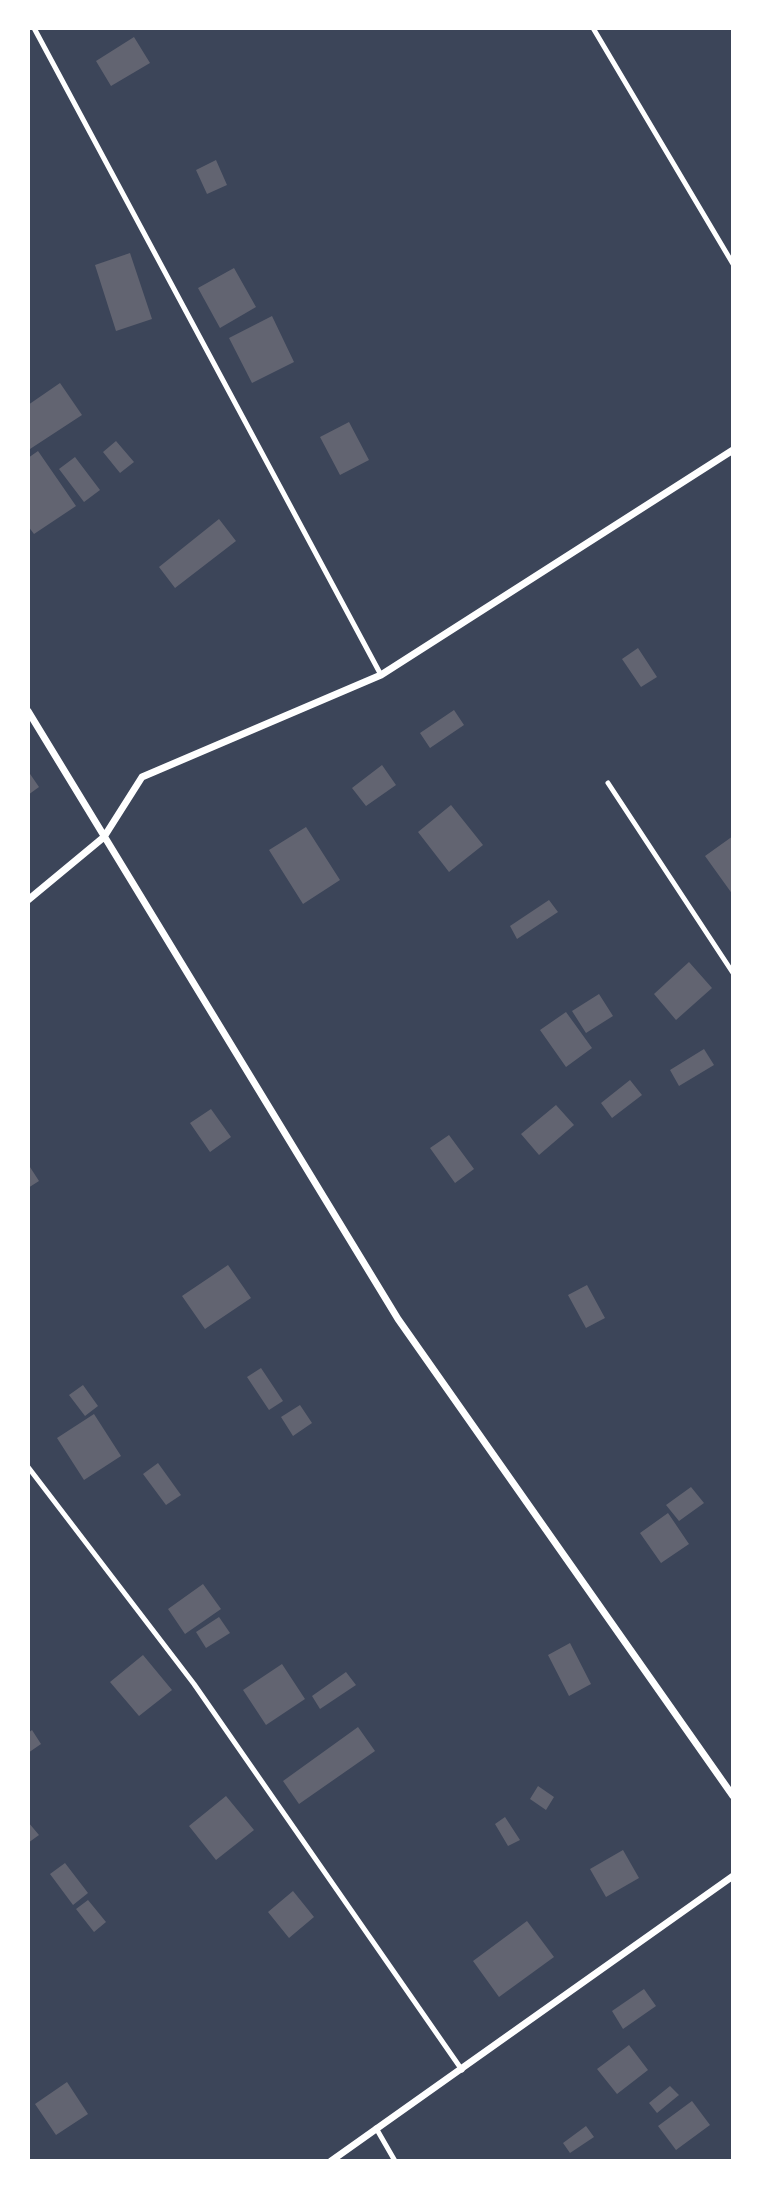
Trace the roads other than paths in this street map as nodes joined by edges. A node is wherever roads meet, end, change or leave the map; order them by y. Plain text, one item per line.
1 (34, 28) edge
2 (593, 28) edge
3 (733, 264) edge
4 (733, 450) edge
5 (381, 676) junction
6 (28, 711) edge
7 (608, 783) dead end
8 (103, 837) junction
9 (28, 900) edge
10 (733, 973) edge
11 (28, 1467) edge
12 (733, 1796) edge
13 (733, 1876) edge
14 (462, 2070) junction
15 (376, 2128) junction
16 (331, 2161) edge
17 (395, 2161) edge

1 - 5 lane
2 - 3 lane
4 - 5 street
5 - 8 street
6 - 8 street
7 - 10 lane
8 - 9 street
8 - 12 street
11 - 14 lane
13 - 14 street
14 - 15 street
15 - 16 street
15 - 17 lane

